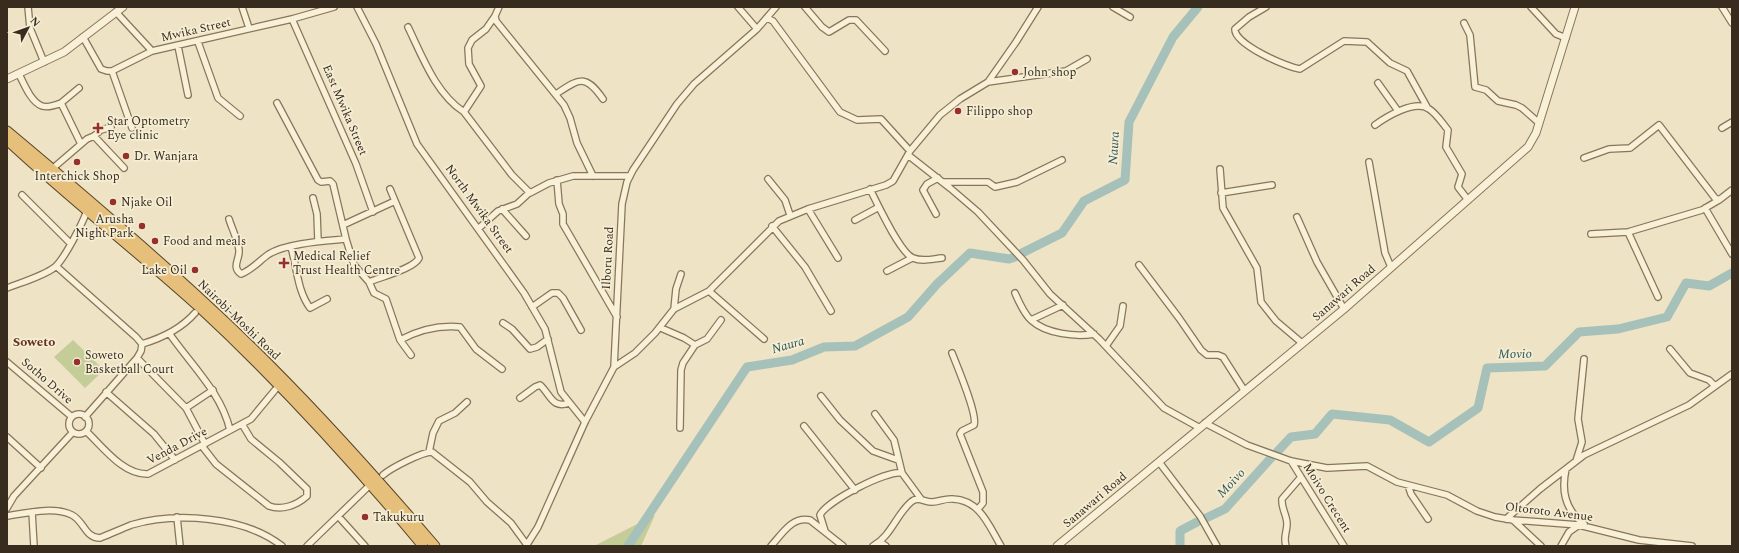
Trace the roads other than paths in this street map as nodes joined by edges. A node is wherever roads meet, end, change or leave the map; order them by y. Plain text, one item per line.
1 (28, 7) edge
2 (123, 7) edge
3 (242, 7) edge
4 (334, 7) edge
5 (357, 7) edge
6 (499, 7) edge
7 (738, 7) edge
8 (776, 7) edge
9 (805, 7) edge
10 (1038, 7) edge
11 (1113, 7) edge
12 (1266, 7) edge
13 (1531, 7) edge
14 (1575, 7) edge
15 (1722, 7) edge
16 (116, 12) junction
17 (495, 16) junction
18 (1130, 17) dead end
19 (767, 18) junction
20 (292, 19) junction
21 (1464, 23) dead end
22 (1732, 23) edge
23 (408, 27) dead end
24 (250, 28) junction
25 (757, 29) junction
26 (83, 37) junction
27 (1566, 38) junction
28 (198, 42) junction
29 (178, 46) junction
30 (152, 51) junction
31 (885, 51) dead end
32 (1087, 59) dead end
33 (44, 62) junction
34 (112, 71) junction
35 (19, 74) junction
36 (7, 79) edge
37 (988, 82) junction
38 (1378, 82) dead end
39 (79, 88) dead end
40 (556, 94) junction
41 (188, 95) dead end
42 (603, 99) dead end
43 (61, 103) junction
44 (277, 103) dead end
45 (1427, 107) junction
46 (1398, 110) junction
47 (464, 112) junction
48 (240, 116) dead end
49 (1732, 122) edge
50 (1539, 123) junction
51 (1375, 126) dead end
52 (111, 127) dead end
53 (132, 128) dead end
54 (1722, 128) dead end
55 (7, 131) edge
56 (94, 136) junction
57 (7, 140) edge
58 (81, 144) junction
59 (909, 153) junction
60 (1584, 158) dead end
61 (1062, 160) dead end
62 (1369, 162) dead end
63 (124, 168) dead end
64 (1220, 168) dead end
65 (52, 170) junction
66 (593, 176) junction
67 (630, 176) junction
68 (938, 178) junction
69 (768, 179) dead end
70 (557, 180) junction
71 (943, 182) junction
72 (1272, 185) dead end
73 (390, 189) dead end
74 (870, 189) junction
75 (1732, 190) edge
76 (529, 193) junction
77 (1221, 193) junction
78 (22, 195) dead end
79 (313, 198) dead end
80 (1468, 200) junction
81 (1719, 200) junction
82 (395, 201) junction
83 (879, 207) junction
84 (1706, 208) junction
85 (502, 209) junction
86 (808, 209) junction
87 (87, 211) junction
88 (373, 212) junction
89 (936, 214) dead end
90 (790, 215) junction
91 (1297, 217) dead end
92 (229, 219) dead end
93 (855, 220) dead end
94 (343, 225) junction
95 (772, 226) junction
96 (479, 228) junction
97 (1628, 232) junction
98 (1592, 234) dead end
99 (526, 236) dead end
100 (346, 239) junction
101 (318, 241) junction
102 (70, 243) junction
103 (291, 247) junction
104 (1732, 254) edge
105 (838, 258) dead end
106 (912, 258) junction
107 (942, 258) dead end
108 (1139, 265) dead end
109 (56, 266) junction
110 (1391, 267) junction
111 (887, 271) dead end
112 (681, 274) dead end
113 (369, 282) junction
114 (7, 288) edge
115 (709, 291) junction
116 (1015, 293) dead end
117 (1658, 297) dead end
118 (327, 299) dead end
119 (1063, 305) junction
120 (1122, 306) dead end
121 (532, 307) junction
122 (674, 309) junction
123 (1344, 309) junction
124 (830, 311) dead end
125 (195, 313) dead end
126 (616, 317) junction
127 (721, 320) dead end
128 (1031, 320) junction
129 (503, 323) dead end
130 (661, 328) junction
131 (581, 330) dead end
132 (169, 333) junction
133 (1094, 334) junction
134 (548, 339) junction
135 (764, 339) dead end
136 (400, 340) junction
137 (1302, 343) junction
138 (142, 344) junction
139 (695, 345) junction
140 (1106, 346) junction
141 (1670, 349) dead end
142 (952, 353) dead end
143 (411, 356) dead end
144 (137, 358) junction
145 (1584, 359) dead end
146 (7, 362) edge
147 (614, 367) junction
148 (502, 369) dead end
149 (1732, 374) edge
150 (1715, 386) junction
151 (213, 390) junction
152 (275, 390) dead end
153 (1244, 390) junction
154 (106, 392) junction
155 (821, 396) dead end
156 (520, 398) dead end
157 (467, 402) dead end
158 (569, 403) junction
159 (186, 408) junction
160 (875, 414) dead end
161 (72, 417) junction
162 (86, 417) junction
163 (585, 422) junction
164 (242, 424) junction
165 (1202, 425) junction
166 (804, 426) dead end
167 (680, 428) dead end
168 (230, 430) junction
169 (86, 431) junction
170 (73, 432) junction
171 (7, 437) edge
172 (204, 445) junction
173 (429, 452) junction
174 (175, 460) junction
175 (898, 460) junction
176 (1576, 460) junction
177 (1291, 461) junction
178 (1158, 462) junction
179 (41, 468) junction
180 (1566, 468) junction
181 (902, 473) junction
182 (383, 475) dead end
183 (1301, 477) junction
184 (371, 484) junction
185 (1408, 485) junction
186 (854, 490) junction
187 (921, 499) junction
188 (7, 508) edge
189 (978, 509) junction
190 (32, 512) junction
191 (7, 516) edge
192 (338, 516) junction
193 (177, 517) junction
194 (1428, 518) dead end
195 (1510, 520) junction
196 (1579, 525) junction
197 (1587, 526) junction
198 (825, 531) junction
199 (95, 538) junction
200 (880, 542) junction
201 (35, 545) edge
202 (527, 545) edge
203 (1667, 545) edge
204 (96, 546) edge
205 (180, 546) edge
206 (282, 546) edge
207 (307, 546) edge
208 (365, 546) edge
209 (422, 546) edge
210 (435, 546) edge
211 (771, 546) edge
212 (843, 546) edge
213 (873, 546) edge
214 (886, 546) edge
215 (1001, 546) edge
216 (1058, 546) edge
217 (1217, 546) edge
218 (1286, 546) edge
219 (1344, 546) edge
220 (1541, 546) edge
221 (1561, 546) edge
222 (1692, 546) edge

1 - 33 street
2 - 16 street
3 - 24 street
4 - 20 street, Mwika Street
5 - 96 street, North Mwika Street
6 - 17 street
7 - 25 street
8 - 19 street, Ilboru Road
9 - 31 street
10 - 37 street
11 - 18 street
12 - 45 street
13 - 27 street
14 - 27 street, Sanawari Road
15 - 22 street
16 - 26 street
16 - 30 street
17 - 40 street
17 - 47 street
19 - 25 street, Ilboru Road
19 - 59 street, Oltoroto Avenue
20 - 24 street, Mwika Street
20 - 88 street, East Mwika Street
21 - 50 street
23 - 47 street
24 - 28 street, Mwika Street
25 - 67 street, Ilboru Road
26 - 33 street
26 - 34 street
27 - 50 street, Sanawari Road
28 - 29 street, Mwika Street
28 - 48 street
29 - 30 street, Mwika Street
29 - 41 street
30 - 34 street, Mwika Street
32 - 37 street
33 - 35 street
34 - 53 street
35 - 36 street
35 - 43 street
37 - 59 street
38 - 46 street
39 - 43 street
40 - 42 street
40 - 66 street
43 - 58 street
44 - 94 street
45 - 46 street
45 - 80 street
46 - 51 street
47 - 76 street
49 - 54 street
50 - 80 street, Sanawari Road
52 - 56 street
55 - 65 highway, Nairobi-Moshi Road
56 - 58 street
56 - 63 street
57 - 87 highway, Nairobi-Moshi Road
58 - 65 street
59 - 68 street, Oltoroto Avenue
59 - 74 street
60 - 81 street
61 - 71 street
62 - 110 street
64 - 77 street
65 - 210 highway, Nairobi-Moshi Road
66 - 67 street
66 - 70 street
67 - 126 street, Ilboru Road
68 - 71 street, Oltoroto Avenue
68 - 89 street
69 - 90 street
70 - 76 street
70 - 126 street
71 - 119 street, Oltoroto Avenue
72 - 77 street
73 - 82 street
74 - 83 street
74 - 86 street
75 - 81 street
76 - 85 street
77 - 137 street
78 - 102 street
79 - 101 street
80 - 110 street, Sanawari Road
81 - 84 street
82 - 88 street
82 - 113 street
83 - 93 street
83 - 106 street
84 - 97 street
84 - 104 street
85 - 96 street
85 - 99 street
86 - 90 street
86 - 105 street
87 - 102 street
87 - 184 highway, Nairobi-Moshi Road
88 - 94 street
90 - 95 street
91 - 123 street
92 - 103 street
94 - 100 street
95 - 115 street
95 - 124 street
96 - 121 street, North Mwika Street
97 - 98 street
97 - 117 street
100 - 101 street
100 - 113 street
101 - 103 street
102 - 109 street
103 - 118 street
106 - 107 street
106 - 111 street
108 - 153 street
109 - 114 street
109 - 138 street
110 - 123 street, Sanawari Road
112 - 122 street
113 - 136 street
115 - 122 street
115 - 135 street
116 - 128 street
119 - 128 street
119 - 133 street, Oltoroto Avenue
120 - 140 street
121 - 131 street
121 - 134 street, North Mwika Street
122 - 130 street
123 - 137 street, Sanawari Road
125 - 132 street
126 - 147 street, Ilboru Road
127 - 139 street
128 - 133 street
129 - 134 street
130 - 139 street
130 - 147 street
132 - 138 street
132 - 151 street
133 - 140 street, Oltoroto Avenue
134 - 158 street, North Mwika Street
136 - 143 street
136 - 148 street
137 - 153 street, Sanawari Road
138 - 144 street
139 - 167 street
140 - 165 street, Oltoroto Avenue
141 - 150 street
142 - 189 street
144 - 154 street
144 - 159 street
145 - 176 street
146 - 161 street, Sotho Drive
147 - 163 street, Ilboru Road
149 - 150 street
150 - 176 street
151 - 159 street
151 - 168 street
152 - 164 street, Venda Drive
153 - 165 street, Sanawari Road
154 - 162 street
154 - 174 street
155 - 175 street
156 - 158 street
157 - 173 street
158 - 163 street, North Mwika Street
159 - 172 street
160 - 175 street
161 - 162 street
161 - 170 street
162 - 169 street
163 - 202 street, Ilboru Road
164 - 168 street, Venda Drive
164 - 172 street
165 - 177 street, Oltoroto Avenue
165 - 178 street, Sanawari Road
166 - 186 street
168 - 172 street, Venda Drive
169 - 170 street
169 - 174 street, Venda Drive
170 - 179 street
171 - 179 street
172 - 174 street, Venda Drive
173 - 182 street
173 - 202 street
175 - 181 street
176 - 180 street
177 - 183 street, Moivo Crecent
177 - 185 street, Oltoroto Avenue
178 - 216 street, Sanawari Road
178 - 217 street
179 - 188 street
180 - 195 street
180 - 197 street
181 - 186 street
181 - 187 street
183 - 218 street
183 - 219 street, Moivo Crecent
184 - 192 street
184 - 209 highway, Nairobi-Moshi Road
185 - 194 street
185 - 195 street, Oltoroto Avenue
186 - 198 street
187 - 189 street
187 - 200 street
189 - 215 street
190 - 191 street
190 - 199 street
190 - 201 street
192 - 207 street
192 - 208 street
193 - 199 street
193 - 205 street
193 - 206 street
195 - 196 street, Oltoroto Avenue
195 - 220 street
196 - 197 street, Oltoroto Avenue
196 - 221 street
197 - 203 street, Oltoroto Avenue
198 - 211 street
198 - 212 street
199 - 204 street
200 - 213 street
200 - 214 street
203 - 222 street, Oltoroto Avenue

